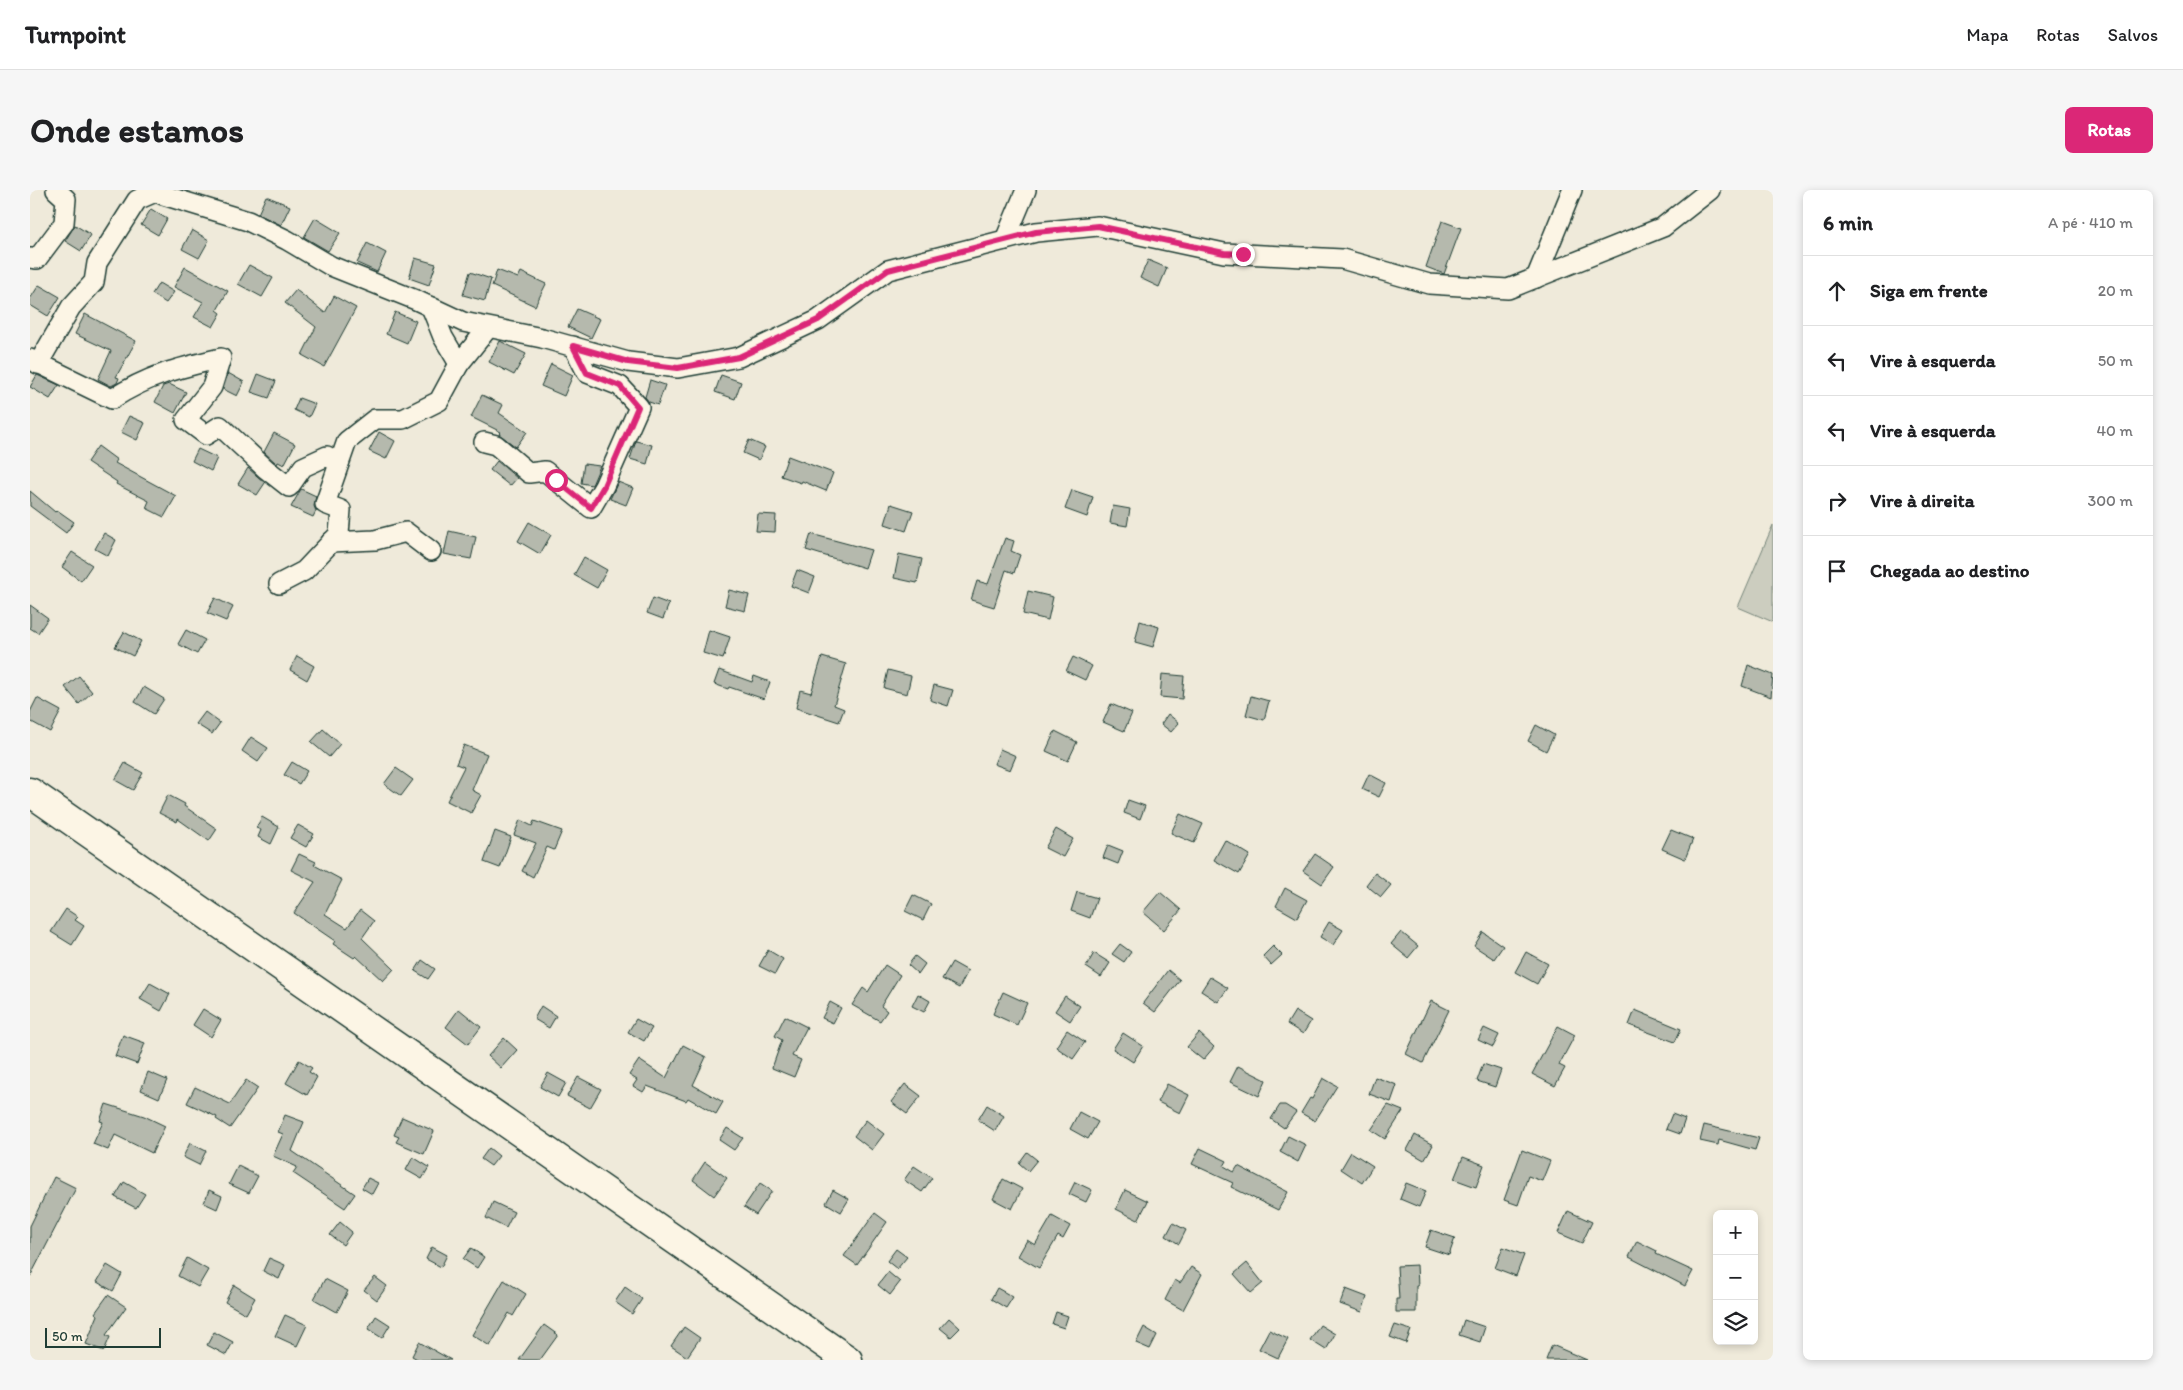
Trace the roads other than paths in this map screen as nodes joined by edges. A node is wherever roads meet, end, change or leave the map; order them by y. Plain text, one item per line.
1 (56, 190) edge
2 (160, 190) edge
3 (1026, 190) edge
4 (1572, 190) edge
5 (1710, 190) edge
6 (1005, 240) junction
7 (30, 258) edge
8 (1536, 278) junction
9 (431, 307) junction
10 (488, 328) junction
11 (573, 346) junction
12 (34, 361) edge
13 (459, 364) junction
14 (484, 442) dead end
15 (339, 463) junction
16 (331, 542) junction
17 (431, 552) dead end
18 (279, 584) dead end
19 (30, 792) edge
20 (848, 1360) edge

1 - 7 street
2 - 9 street
2 - 12 street
3 - 6 street
4 - 8 street
5 - 8 street
6 - 8 street
6 - 11 street
9 - 10 street
9 - 13 street
10 - 11 street
10 - 13 street
11 - 14 street
12 - 15 street
13 - 15 street
15 - 16 street
16 - 17 street
16 - 18 street
19 - 20 highway

